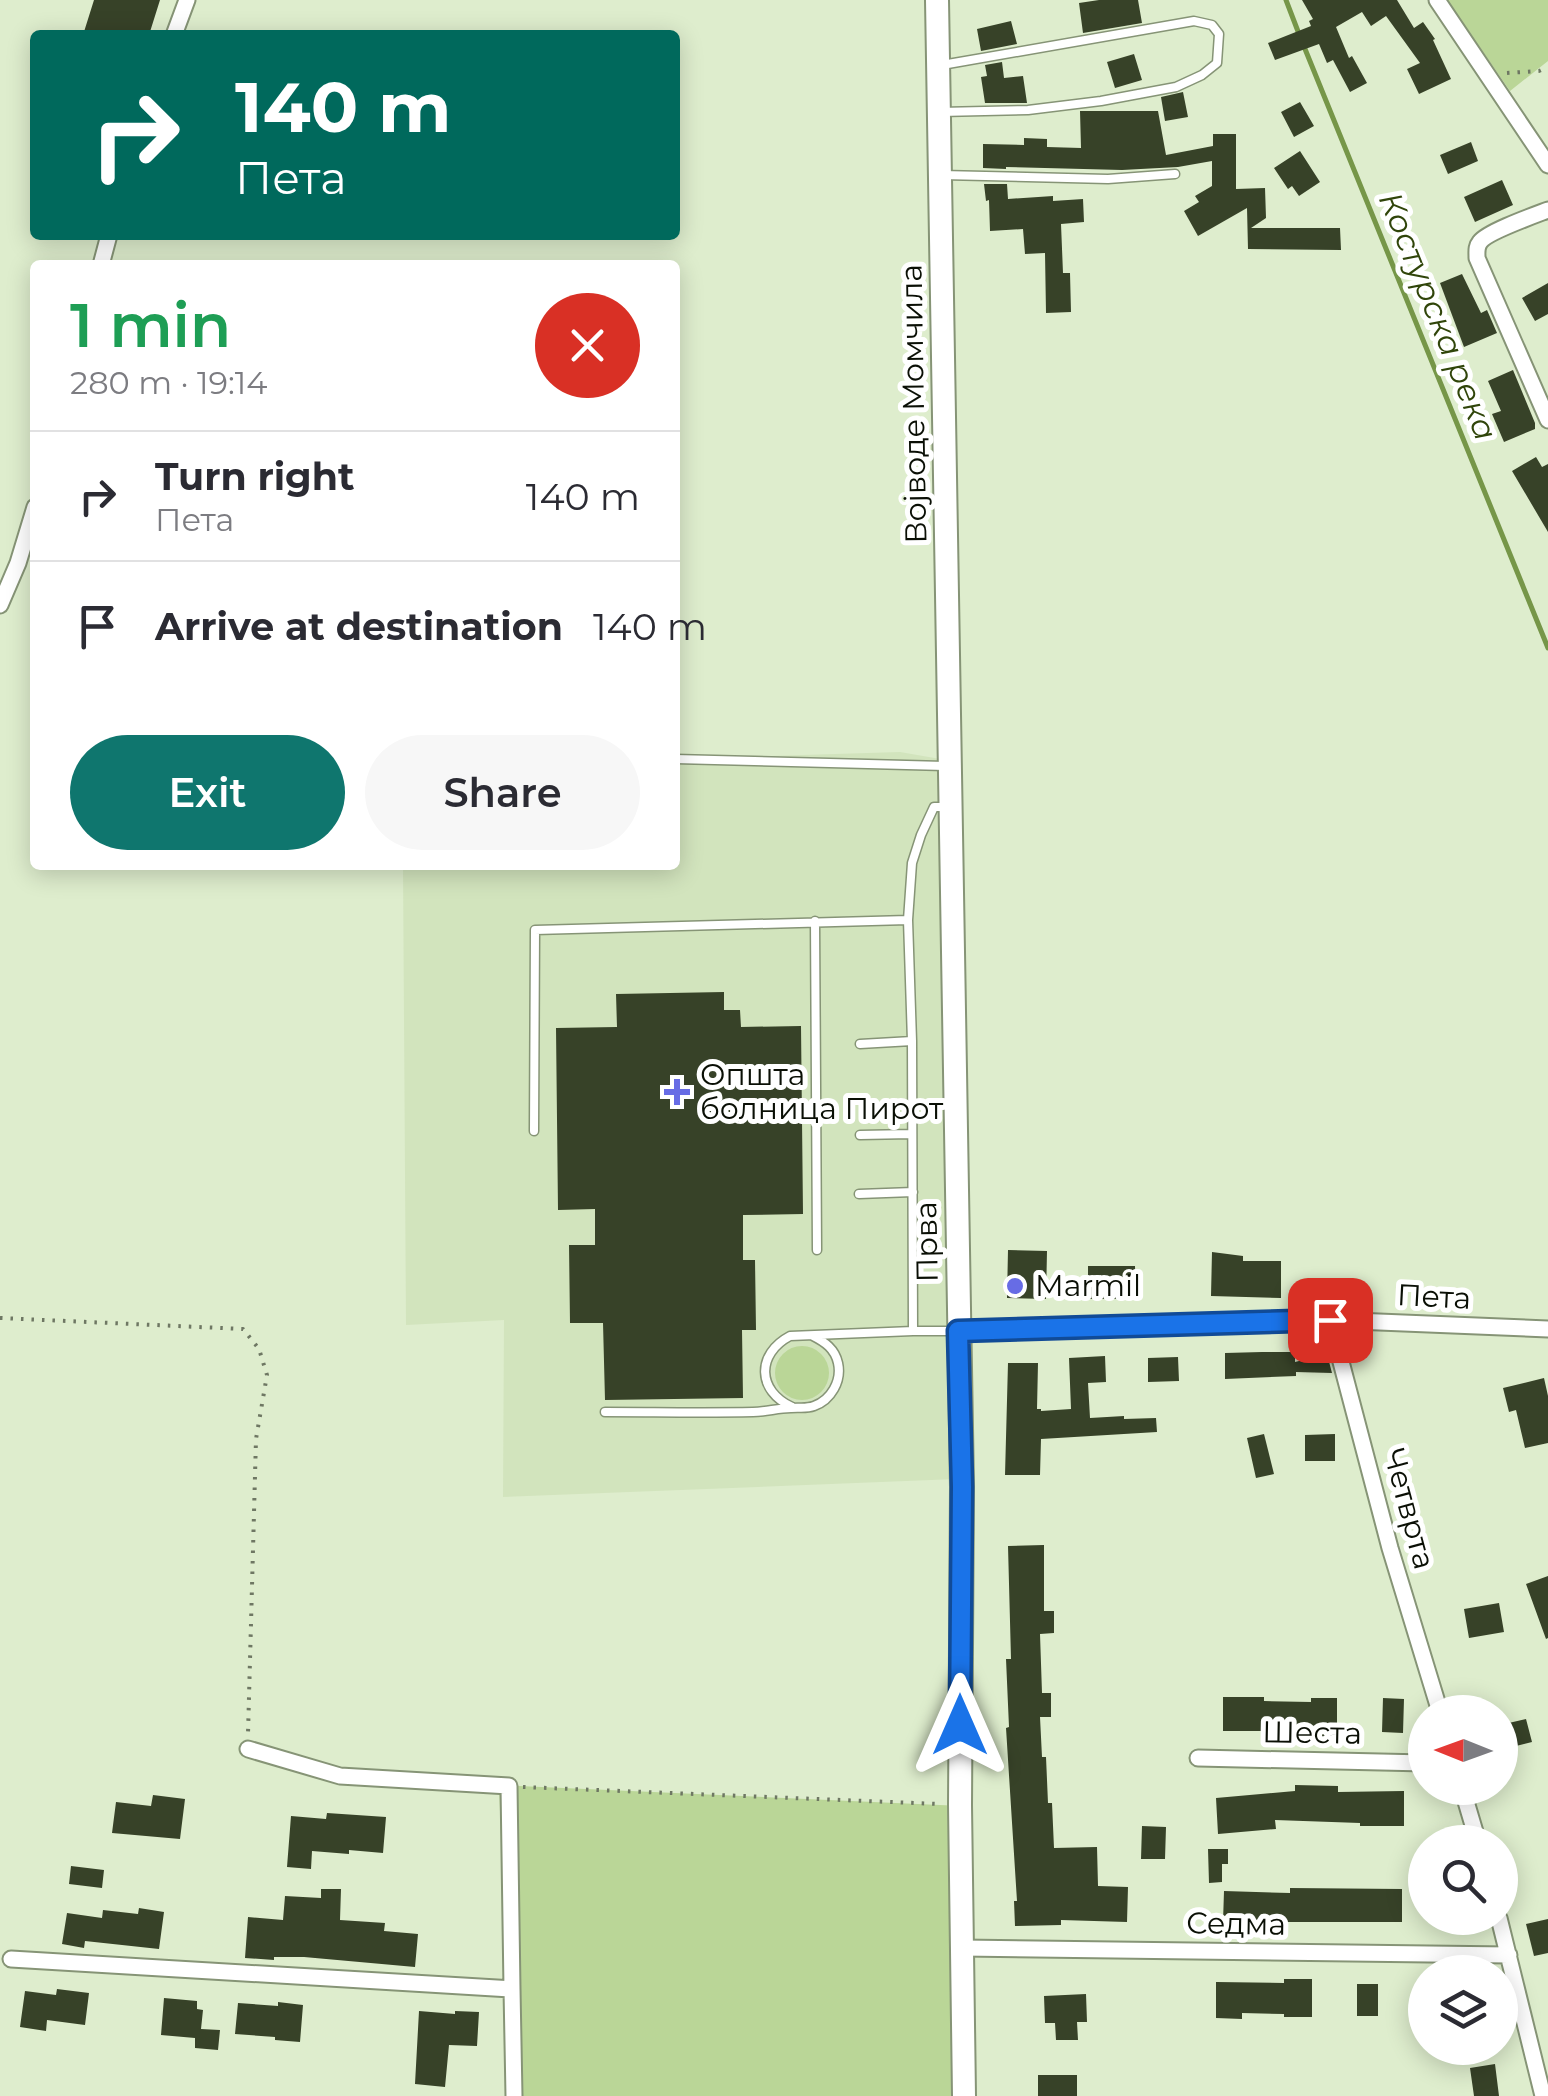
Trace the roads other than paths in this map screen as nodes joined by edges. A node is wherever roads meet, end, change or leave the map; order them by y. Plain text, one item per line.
1 (187, 0) edge
2 (937, 0) edge
3 (1437, 0) edge
4 (176, 30) edge
5 (937, 66) junction
6 (940, 112) junction
7 (1548, 165) edge
8 (1175, 174) dead end
9 (942, 175) junction
10 (1548, 210) edge
11 (1548, 420) edge
12 (30, 523) edge
13 (0, 605) edge
14 (680, 759) edge
15 (948, 766) junction
16 (949, 807) junction
17 (908, 920) junction
18 (815, 921) junction
19 (912, 1041) junction
20 (860, 1044) dead end
21 (534, 1131) dead end
22 (911, 1134) junction
23 (860, 1135) dead end
24 (913, 1192) junction
25 (859, 1194) dead end
26 (817, 1250) dead end
27 (1330, 1320) junction
28 (1548, 1329) edge
29 (913, 1330) junction
30 (958, 1331) junction
31 (813, 1336) junction
32 (792, 1408) junction
33 (605, 1412) dead end
34 (1435, 1695) edge
35 (248, 1749) road end
36 (1198, 1758) dead end
37 (1408, 1763) edge
38 (1504, 1935) edge
39 (962, 1948) junction
40 (1509, 1955) joint
41 (12, 1959) dead end
42 (512, 1989) junction
43 (1518, 1992) edge
44 (514, 2096) edge
45 (964, 2096) edge
46 (1543, 2096) edge

1 - 4 street
2 - 5 main road, Војводе Момчила
3 - 7 street
5 - 6 main road, Војводе Момчила
5 - 6 lane
6 - 9 main road, Војводе Момчила
8 - 9 lane
9 - 15 main road, Војводе Момчила
10 - 11 street
12 - 13 street
14 - 15 lane
15 - 16 main road, Војводе Момчила
16 - 17 lane
16 - 30 main road, Прва
17 - 18 lane
17 - 19 lane
18 - 21 lane
18 - 26 lane
19 - 20 lane
19 - 22 lane
22 - 23 lane
22 - 24 lane
24 - 25 lane
24 - 29 lane
27 - 28 street, Пета
27 - 30 street, Пета
27 - 34 street, Четврта
29 - 30 lane
29 - 31 lane
30 - 39 main road, Прва
31 - 32 lane
31 - 32 lane
32 - 33 lane
35 - 42 street
36 - 37 street, Шеста
38 - 40 street
39 - 40 street, Седма
39 - 45 main road, Прва
41 - 42 street
42 - 44 street
43 - 46 street

